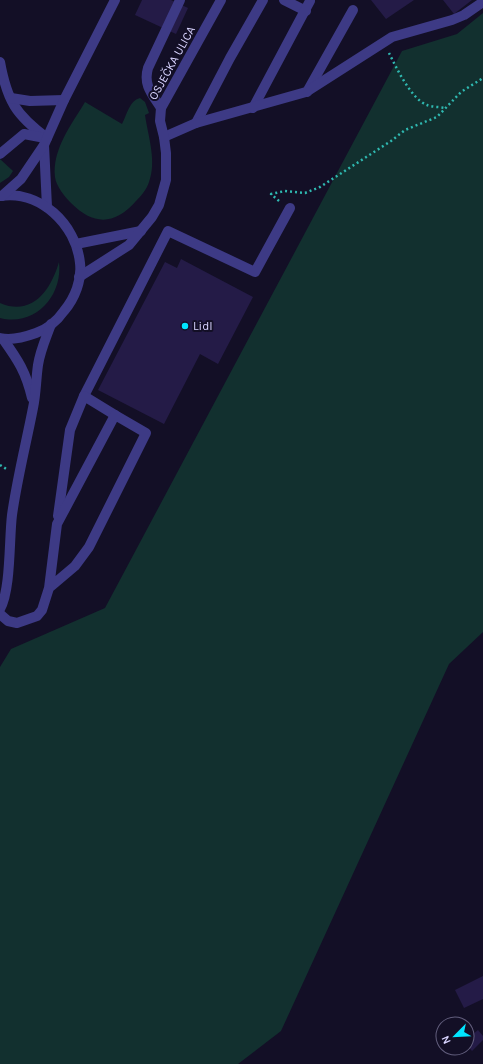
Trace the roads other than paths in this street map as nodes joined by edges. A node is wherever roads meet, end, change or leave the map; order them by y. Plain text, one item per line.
1 (115, 0) edge
2 (180, 0) edge
3 (221, 0) edge
4 (263, 0) edge
5 (284, 0) edge
6 (310, 1) dead end
7 (483, 2) edge
8 (353, 10) dead end
9 (306, 11) junction
10 (0, 62) edge
11 (306, 92) junction
12 (11, 98) junction
13 (64, 100) junction
14 (161, 108) junction
15 (253, 108) junction
16 (196, 123) junction
17 (164, 137) junction
18 (46, 142) junction
19 (0, 154) edge
20 (1, 196) edge
21 (47, 207) junction
22 (290, 208) road end
23 (141, 231) junction
24 (76, 244) junction
25 (79, 277) junction
26 (51, 324) junction
27 (2, 339) edge
28 (84, 396) junction
29 (34, 406) junction
30 (115, 415) junction
31 (57, 524) junction
32 (49, 588) junction
33 (0, 609) edge
34 (0, 614) edge

1 - 13 street
2 - 14 street
3 - 14 street, OSJEČKA ULICA
4 - 16 street
5 - 9 street
6 - 9 street
7 - 11 street
8 - 11 street
9 - 15 street
10 - 12 street
11 - 15 street
12 - 13 street
12 - 18 street
13 - 18 street
14 - 17 street, OSJEČKA ULICA
15 - 16 street
16 - 17 street
17 - 23 street, OSJEČKA ULICA
18 - 19 street
18 - 20 street
18 - 21 street
20 - 21 street
21 - 24 street
22 - 28 street
23 - 24 street
23 - 25 street, OSJEČKA ULICA
24 - 25 street
25 - 26 street
26 - 27 street
26 - 29 street
27 - 29 street
28 - 30 street
28 - 31 street
29 - 33 street
30 - 31 street
30 - 32 street
31 - 32 street
32 - 34 street

